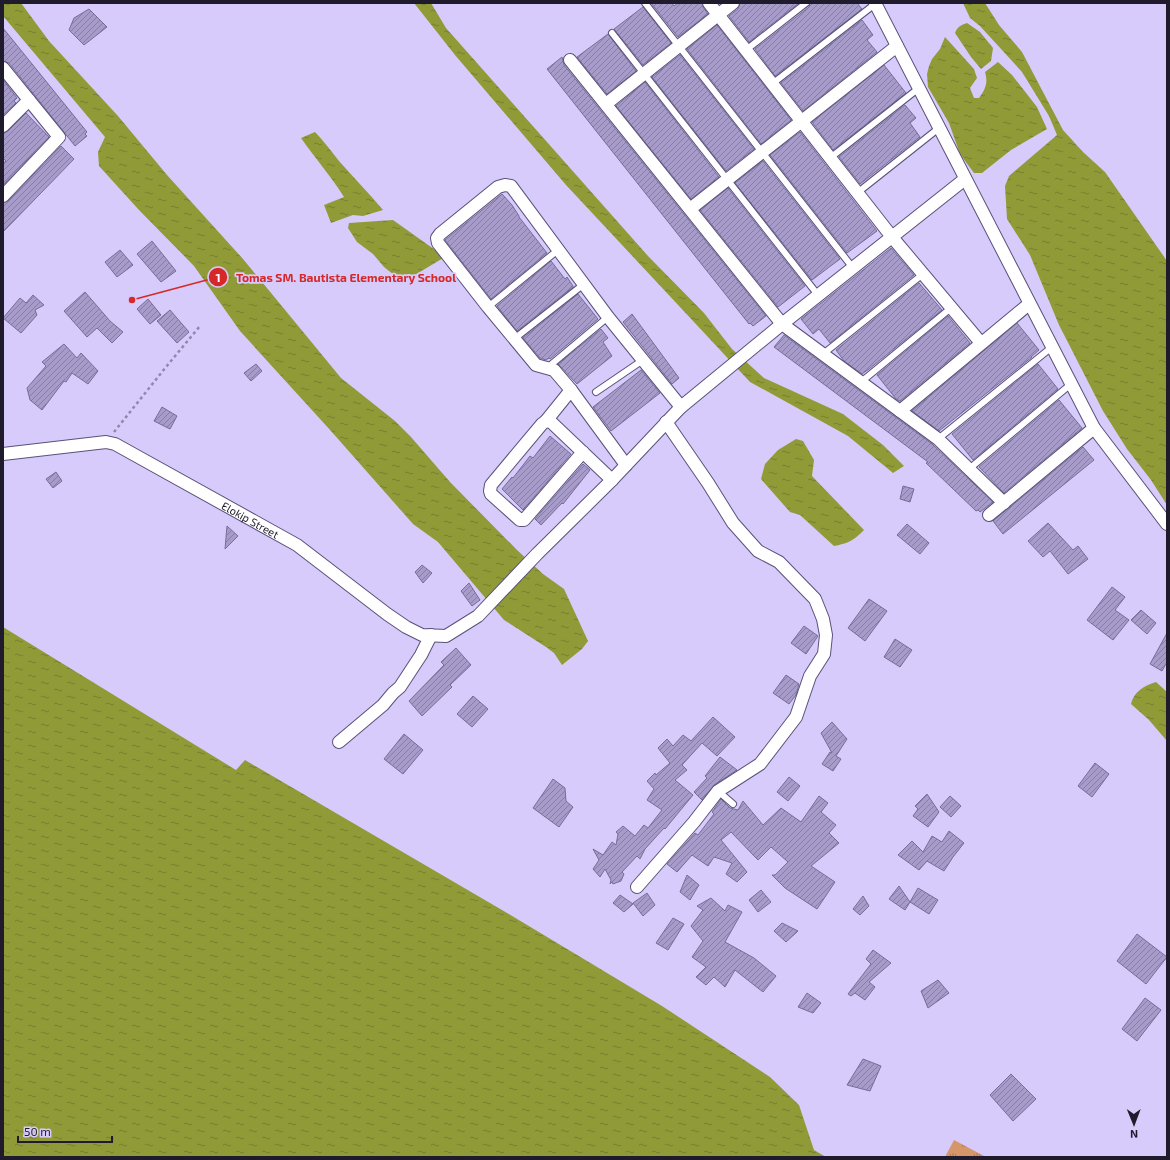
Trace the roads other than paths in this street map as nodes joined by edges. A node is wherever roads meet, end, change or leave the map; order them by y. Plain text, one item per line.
1 (645, 3) edge
2 (709, 3) edge
3 (733, 3) edge
4 (806, 3) edge
5 (875, 4) edge
6 (718, 15) junction
7 (612, 33) dead end
8 (679, 46) junction
9 (897, 46) junction
10 (746, 50) junction
11 (570, 60) dead end
12 (3, 68) edge
13 (644, 74) junction
14 (772, 84) junction
15 (919, 88) junction
16 (29, 100) junction
17 (606, 104) junction
18 (801, 121) junction
19 (3, 126) edge
20 (939, 128) junction
21 (762, 152) junction
22 (830, 158) junction
23 (727, 179) junction
24 (965, 179) junction
25 (857, 193) junction
26 (3, 196) edge
27 (690, 209) junction
28 (892, 237) junction
29 (558, 250) junction
30 (852, 268) junction
31 (923, 274) junction
32 (584, 284) junction
33 (818, 295) junction
34 (1029, 304) junction
35 (488, 307) junction
36 (951, 308) junction
37 (608, 317) junction
38 (782, 324) junction
39 (514, 339) junction
40 (981, 343) junction
41 (1052, 347) junction
42 (823, 354) junction
43 (642, 360) junction
44 (547, 368) junction
45 (861, 382) junction
46 (1071, 384) junction
47 (571, 390) junction
48 (596, 392) dead end
49 (681, 407) junction
50 (900, 411) junction
51 (546, 421) junction
52 (666, 422) junction
53 (1094, 428) junction
54 (938, 439) junction
55 (583, 452) junction
56 (3, 454) edge
57 (626, 465) junction
58 (969, 469) junction
59 (612, 480) junction
60 (1004, 503) junction
61 (989, 515) dead end
62 (1167, 524) edge
63 (431, 635) junction
64 (339, 742) dead end
65 (718, 791) junction
66 (733, 804) dead end
67 (637, 887) dead end

1 - 8 lane
2 - 6 street
3 - 6 street
4 - 10 lane
5 - 9 street
5 - 14 lane
6 - 8 street
6 - 10 street
7 - 13 lane
8 - 13 street
8 - 21 lane
9 - 15 street
9 - 18 street
10 - 14 street
11 - 17 street
12 - 16 street
13 - 17 street
13 - 23 lane
14 - 18 street
15 - 20 street
15 - 22 lane
16 - 19 street
16 - 26 street
17 - 27 street
18 - 21 street
18 - 22 street
20 - 24 street
20 - 25 lane
21 - 23 street
21 - 30 lane
22 - 25 street
23 - 27 street
23 - 33 lane
24 - 28 street, Elokip Street
24 - 34 street
25 - 28 street
27 - 38 street
28 - 30 street, Elokip Street
28 - 31 street
29 - 32 street
29 - 35 lane
29 - 35 street
30 - 33 street, Elokip Street
31 - 36 street
31 - 42 lane
32 - 37 street
32 - 39 lane
33 - 38 street, Elokip Street
34 - 40 street
34 - 41 street
35 - 39 street
36 - 40 street
36 - 45 lane
37 - 43 street
37 - 44 lane
38 - 42 street
38 - 49 street, Elokip Street
39 - 44 street
40 - 50 street
41 - 46 street
41 - 54 lane
42 - 45 street
43 - 48 lane
43 - 49 street
44 - 47 street
45 - 50 street
46 - 53 street
46 - 58 lane
47 - 51 street
47 - 57 street
49 - 52 street, Elokip Street
50 - 54 street
51 - 55 street
51 - 55 street
52 - 57 street, Elokip Street
52 - 65 street
53 - 60 street
53 - 62 street
54 - 58 street
55 - 59 street
56 - 63 street, Elokip Street
57 - 59 street, Elokip Street
58 - 60 street
59 - 63 street, Elokip Street
60 - 61 street
63 - 64 street
65 - 66 lane
65 - 67 street

